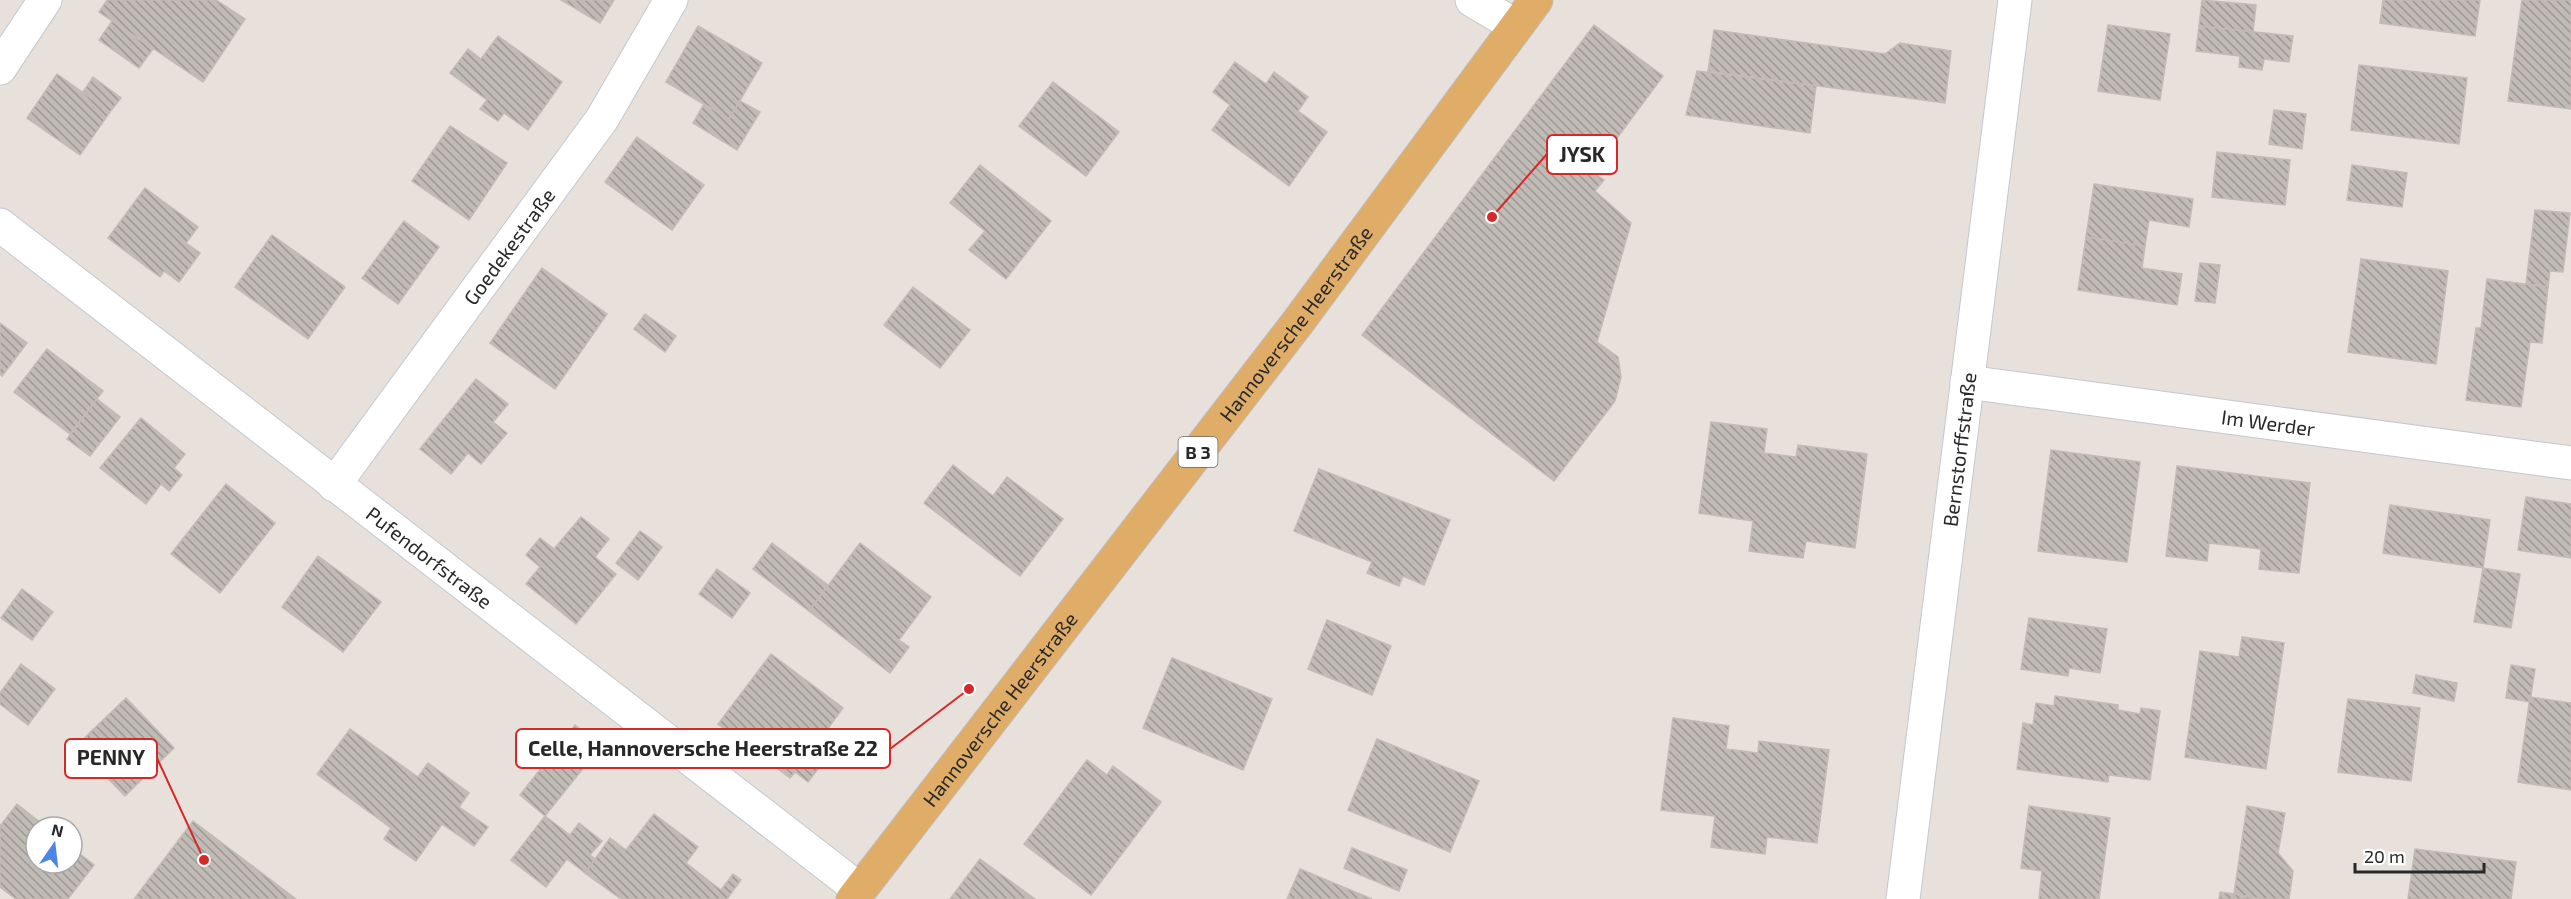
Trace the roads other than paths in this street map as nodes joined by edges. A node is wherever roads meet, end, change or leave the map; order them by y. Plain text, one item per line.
1 (45, 0) edge
2 (671, 0) edge
3 (1472, 0) edge
4 (1536, 0) edge
5 (2015, 0) edge
6 (1516, 26) junction
7 (0, 68) edge
8 (0, 225) edge
9 (1967, 382) junction
10 (2571, 463) edge
11 (334, 485) junction
12 (857, 895) edge
13 (1903, 899) edge

1 - 7 street
2 - 11 street, Goedekestraße
3 - 6 street
4 - 6 main road, Hannoversche Heerstraße / B 3
5 - 9 street, Bernstorffstraße
6 - 12 main road, Hannoversche Heerstraße / B 3
8 - 11 street, Pufendorfstraße
9 - 10 street, Im Werder
9 - 13 street, Bernstorffstraße
11 - 12 street, Pufendorfstraße

